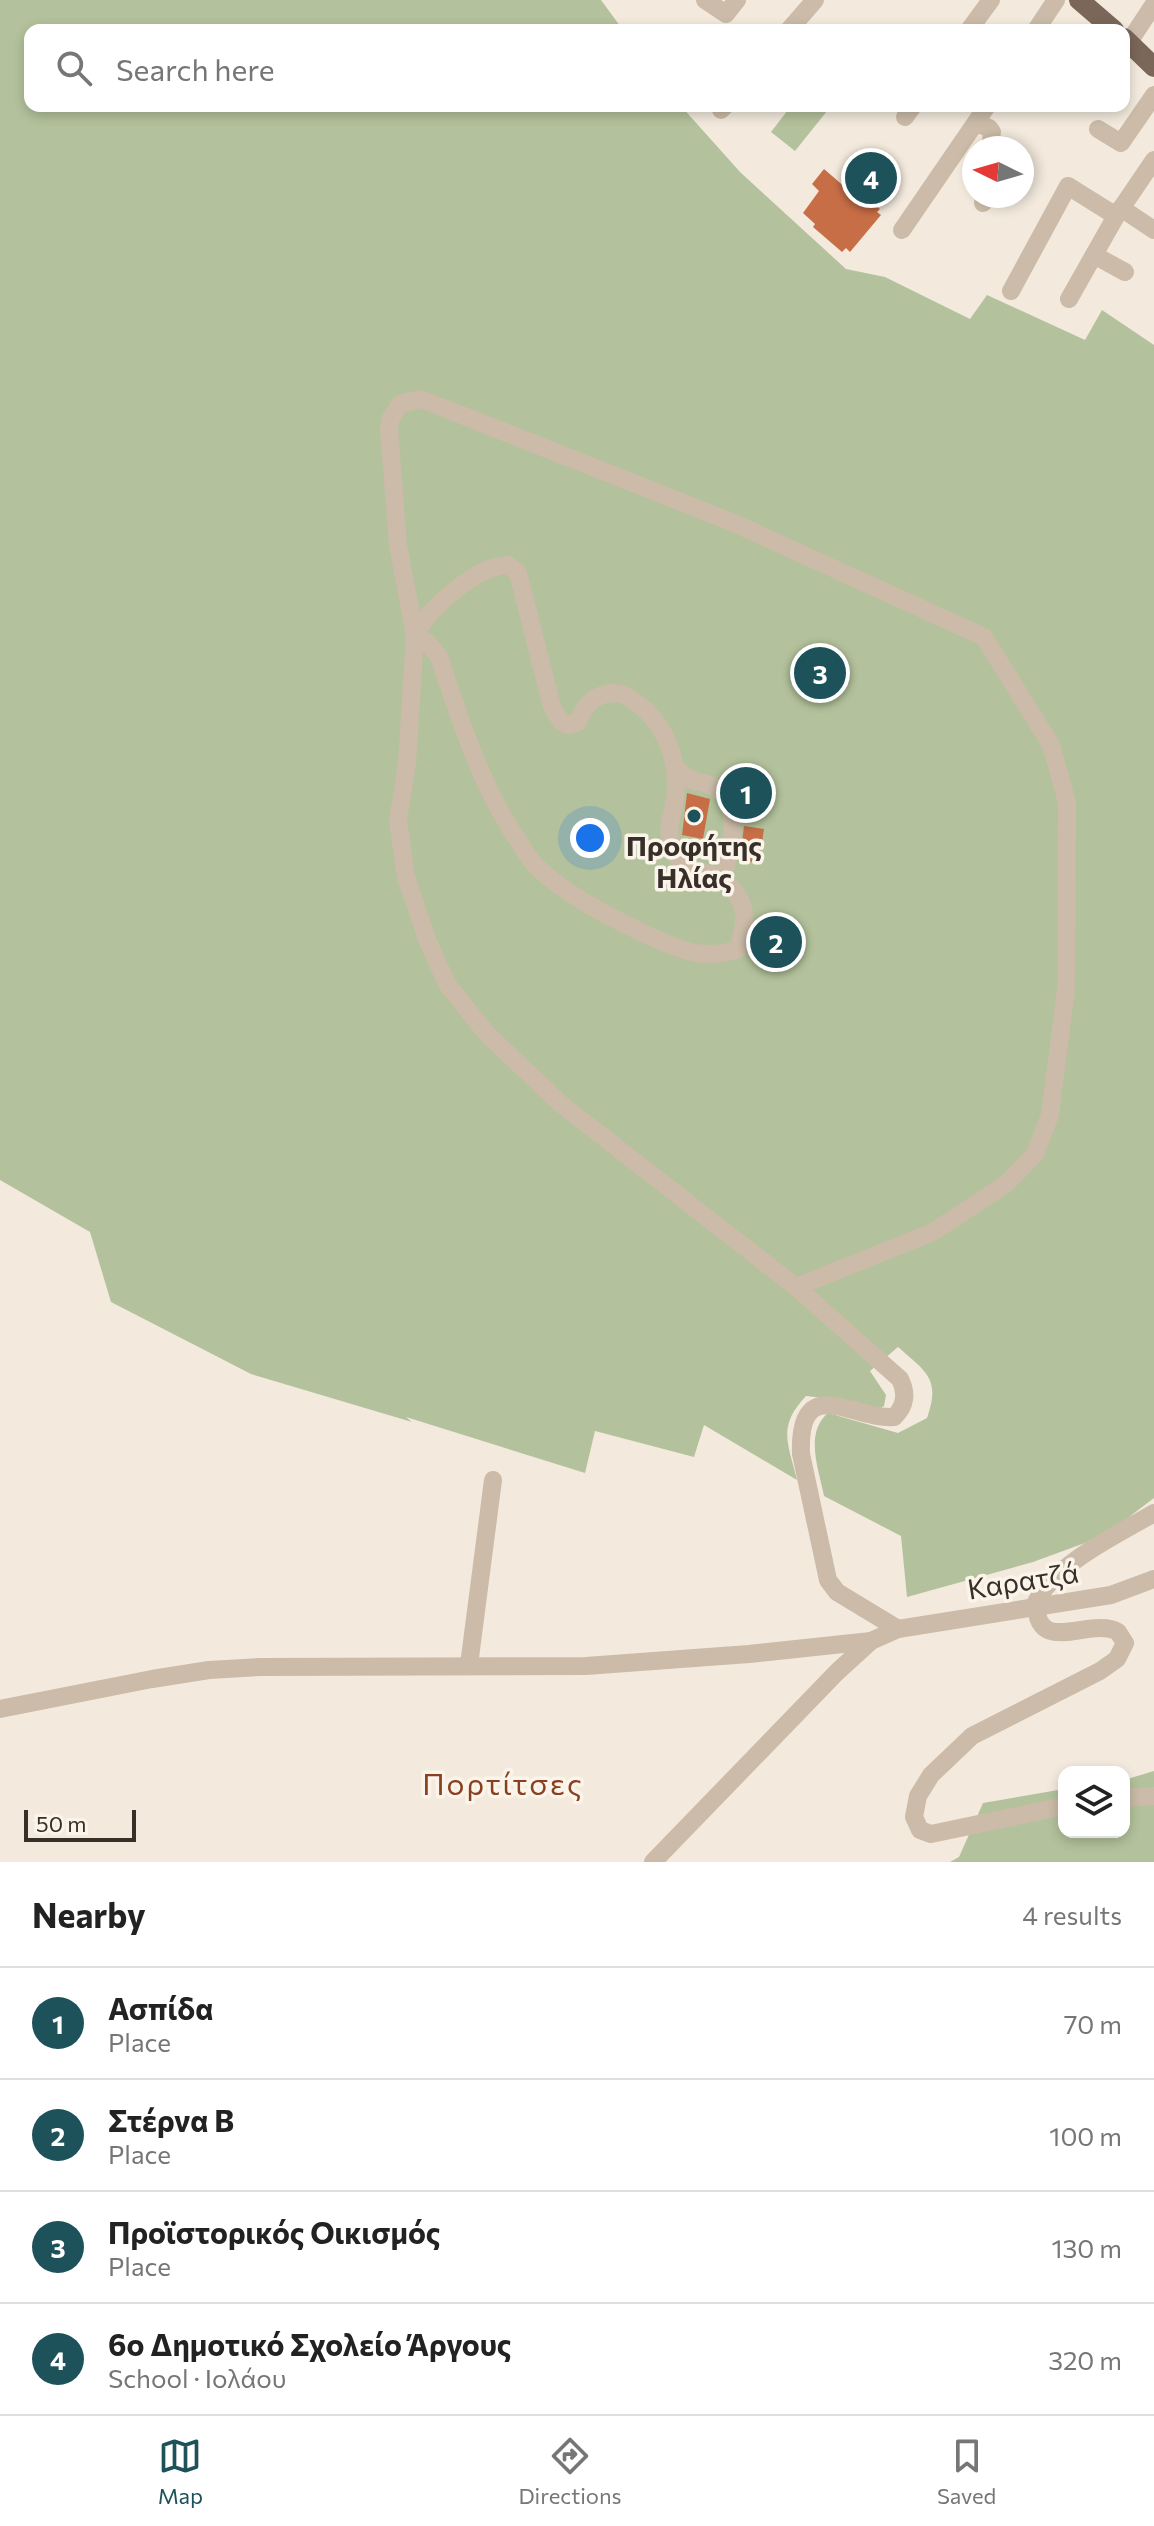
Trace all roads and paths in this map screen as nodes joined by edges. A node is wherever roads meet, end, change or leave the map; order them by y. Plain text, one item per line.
1 (705, 0) edge
2 (815, 0) edge
3 (991, 0) edge
4 (1056, 0) edge
5 (731, 2) edge
6 (1090, 4) edge
7 (1154, 4) edge
8 (794, 24) edge
9 (973, 24) edge
10 (1040, 24) edge
11 (1109, 24) edge
12 (1130, 29) edge
13 (1130, 44) edge
14 (1154, 67) edge
15 (1154, 95) edge
16 (983, 112) edge
17 (976, 123) junction
18 (1098, 129) dead end
19 (992, 136) edge
20 (1154, 160) edge
21 (1148, 181) edge
22 (1119, 212) junction
23 (902, 230) dead end
24 (1154, 230) edge
25 (1094, 255) junction
26 (1125, 272) dead end
27 (1011, 291) dead end
28 (1069, 299) dead end
29 (415, 635) junction
30 (676, 769) junction
31 (723, 879) junction
32 (796, 1287) junction
33 (493, 1480) dead end
34 (1154, 1513) edge
35 (1154, 1579) edge
36 (1036, 1608) junction
37 (898, 1629) junction
38 (871, 1641) junction
39 (469, 1665) junction
40 (0, 1709) edge
41 (1154, 1796) edge
42 (1130, 1798) edge
43 (1058, 1807) edge
44 (653, 1862) edge

1 - 5 street
2 - 8 street
3 - 9 street
4 - 10 street
6 - 11 main road
7 - 12 street
13 - 14 main road
15 - 18 street
16 - 17 street
17 - 19 street
17 - 23 street
20 - 21 street
21 - 22 street
22 - 24 street
22 - 25 street
22 - 27 street
25 - 26 street
25 - 28 street
29 - 30 street
29 - 31 street
29 - 32 street
29 - 32 street
30 - 31 street
30 - 31 street
32 - 37 street
33 - 39 street
34 - 36 street
35 - 36 street, Καρατζά
36 - 37 street, Καρατζά
36 - 43 street
37 - 38 street, Καρατζά
38 - 39 street
38 - 44 street
39 - 40 street
41 - 42 street

